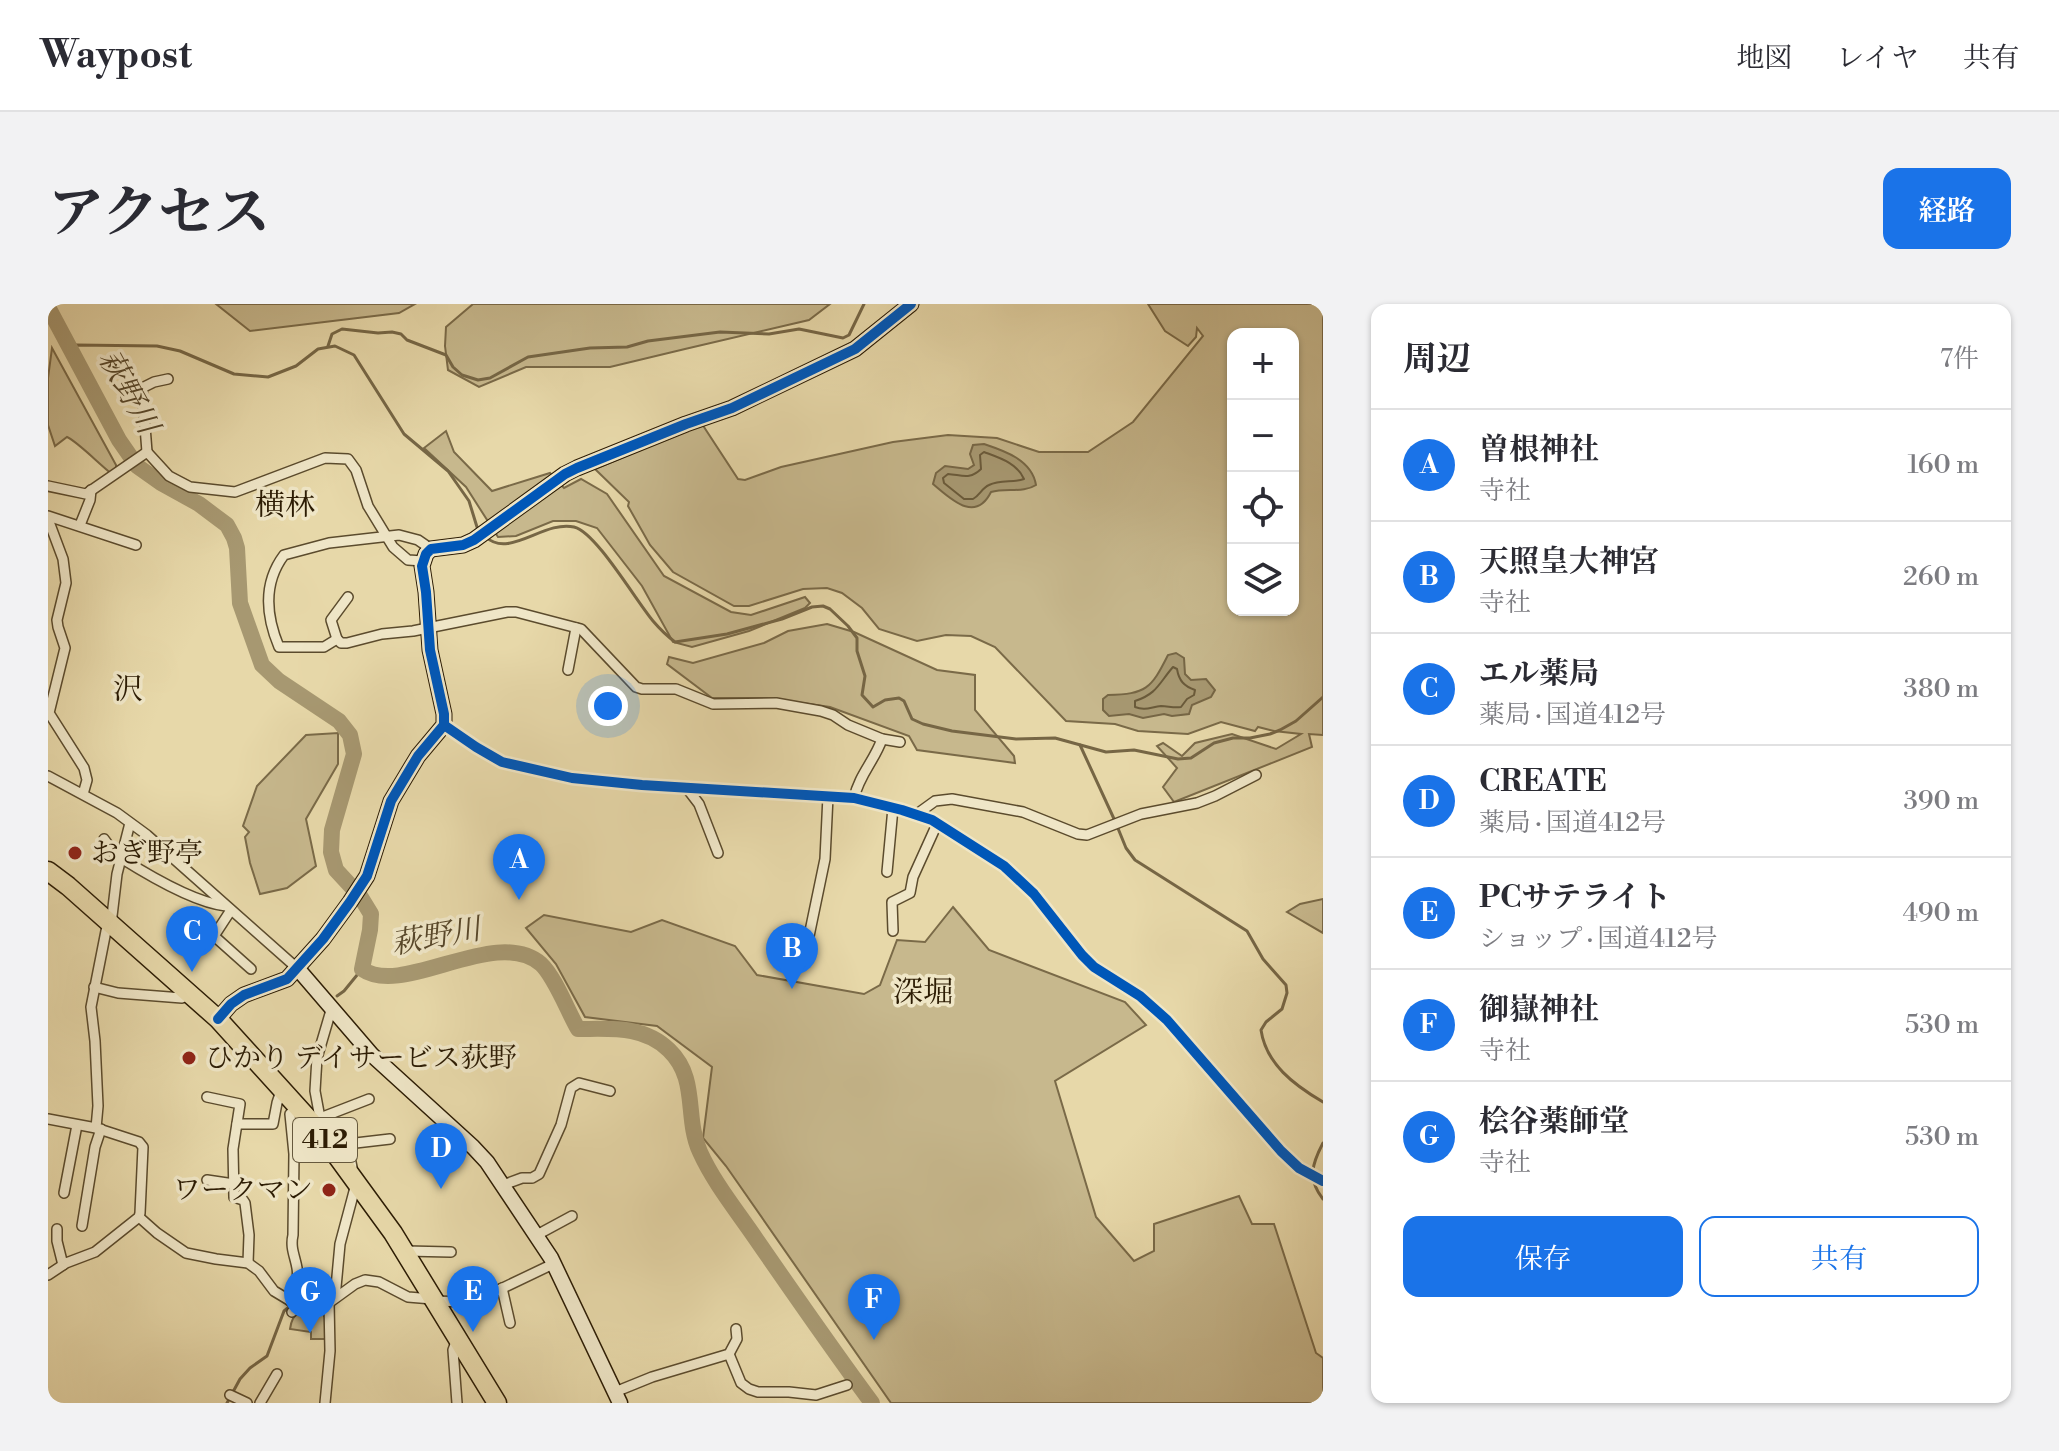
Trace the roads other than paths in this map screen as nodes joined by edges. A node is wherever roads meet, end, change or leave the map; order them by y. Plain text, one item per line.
1 (911, 304) edge
2 (168, 379) dead end
3 (144, 454) junction
4 (48, 486) edge
5 (91, 490) junction
6 (48, 517) edge
7 (80, 525) junction
8 (386, 536) junction
9 (136, 545) dead end
10 (427, 555) junction
11 (348, 597) dead end
12 (428, 628) junction
13 (576, 628) junction
14 (337, 639) junction
15 (568, 670) dead end
16 (48, 713) edge
17 (444, 725) junction
18 (882, 739) junction
19 (900, 742) dead end
20 (1256, 775) dead end
21 (48, 776) edge
22 (686, 787) junction
23 (83, 794) junction
24 (828, 796) junction
25 (854, 798) junction
26 (893, 808) junction
27 (917, 814) junction
28 (130, 823) junction
29 (937, 824) junction
30 (104, 839) dead end
31 (718, 853) dead end
32 (120, 860) junction
33 (887, 872) dead end
34 (50, 881) edge
35 (229, 908) junction
36 (107, 921) junction
37 (893, 931) dead end
38 (809, 936) dead end
39 (251, 969) dead end
40 (298, 969) junction
41 (94, 987) junction
42 (190, 993) junction
43 (332, 1007) junction
44 (218, 1019) junction
45 (282, 1088) junction
46 (610, 1091) dead end
47 (207, 1097) dead end
48 (369, 1099) dead end
49 (298, 1106) junction
50 (48, 1119) edge
51 (318, 1122) junction
52 (237, 1124) junction
53 (77, 1125) junction
54 (98, 1128) junction
55 (390, 1139) dead end
56 (347, 1144) junction
57 (353, 1177) junction
58 (91, 1178) junction
59 (103, 1180) dead end
60 (207, 1180) dead end
61 (1320, 1180) edge
62 (234, 1184) junction
63 (503, 1185) junction
64 (64, 1193) dead end
65 (572, 1216) dead end
66 (139, 1217) junction
67 (82, 1226) dead end
68 (57, 1229) dead end
69 (535, 1236) junction
70 (404, 1251) junction
71 (451, 1252) dead end
72 (248, 1263) junction
73 (553, 1264) junction
74 (63, 1265) junction
75 (48, 1275) edge
76 (502, 1288) junction
77 (290, 1301) junction
78 (332, 1301) junction
79 (434, 1301) junction
80 (510, 1323) dead end
81 (736, 1329) dead end
82 (457, 1339) junction
83 (729, 1354) junction
84 (277, 1374) dead end
85 (847, 1385) dead end
86 (230, 1395) dead end
87 (617, 1398) edge
88 (247, 1403) edge
89 (260, 1403) edge
90 (325, 1403) edge
91 (457, 1403) edge
92 (497, 1403) edge

1 - 10 street
2 - 3 street
3 - 5 street
3 - 8 street
4 - 5 street
5 - 7 street
6 - 7 street
6 - 16 street
7 - 9 street
8 - 10 street
8 - 10 street
8 - 14 street
10 - 12 street
11 - 14 street
12 - 13 street
12 - 14 street
12 - 17 street
13 - 15 street
13 - 18 street
16 - 23 street
17 - 22 street
17 - 40 street
18 - 19 street
18 - 25 street
20 - 27 street
21 - 23 street
22 - 24 street
22 - 31 street
23 - 28 street
24 - 25 street
24 - 38 street
25 - 26 street
26 - 27 street
26 - 33 street
27 - 29 street
28 - 32 street
28 - 35 street
29 - 37 street
29 - 61 street
30 - 32 street
32 - 35 street
32 - 36 street
34 - 36 highway, 412
35 - 39 street
35 - 40 street
36 - 41 street
36 - 42 highway, 412
40 - 43 street
40 - 44 street
41 - 42 street
41 - 54 street
42 - 44 highway, 412
43 - 51 street
43 - 63 street
44 - 45 highway, 412
45 - 49 highway, 412
45 - 52 street
46 - 63 street
47 - 52 street
48 - 51 street
49 - 51 highway, 412
49 - 77 street
50 - 53 street
51 - 56 street
51 - 57 highway, 412
52 - 62 street
53 - 54 street
53 - 64 street
54 - 58 street
54 - 66 street
55 - 56 street
56 - 57 street
57 - 70 highway, 412
57 - 78 street
58 - 59 street
58 - 67 street
60 - 62 street
62 - 72 street
63 - 69 street
65 - 69 street
66 - 72 street
66 - 74 street
68 - 74 street
69 - 73 street
70 - 71 street
70 - 79 highway, 412
72 - 77 street
73 - 76 street
73 - 87 street
74 - 75 street
76 - 79 street
76 - 80 street
77 - 78 street
78 - 79 street
78 - 90 street
79 - 82 highway, 412
81 - 83 street
82 - 91 street
82 - 92 highway, 412
83 - 85 street
83 - 87 street
84 - 89 street
86 - 88 street

